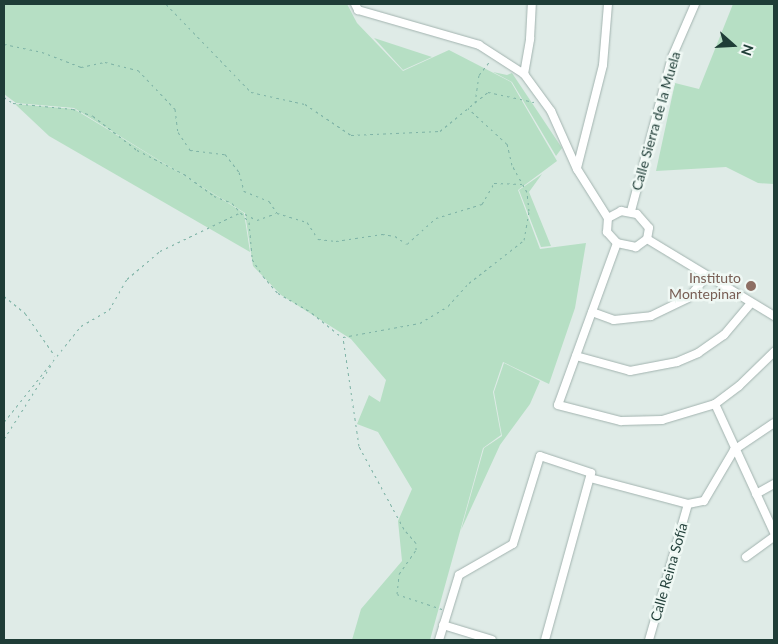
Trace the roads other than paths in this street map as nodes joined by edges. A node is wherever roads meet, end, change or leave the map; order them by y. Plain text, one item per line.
1 (355, 4) edge
2 (532, 4) edge
3 (608, 4) edge
4 (695, 4) edge
5 (524, 74) junction
6 (577, 169) junction
7 (631, 211) junction
8 (608, 218) junction
9 (647, 238) junction
10 (617, 243) junction
11 (707, 276) junction
12 (752, 303) junction
13 (592, 312) junction
14 (774, 316) edge
15 (774, 352) edge
16 (576, 356) junction
17 (715, 404) junction
18 (774, 423) edge
19 (734, 450) junction
20 (591, 476) junction
21 (774, 484) edge
22 (756, 494) junction
23 (688, 504) junction
24 (774, 532) edge
25 (774, 537) edge
26 (746, 557) dead end
27 (443, 625) junction
28 (439, 640) edge
29 (492, 640) edge
30 (545, 640) edge
31 (649, 640) edge

1 - 5 street
2 - 5 street
3 - 6 street
4 - 7 street, Calle Sierra de la Muela
5 - 6 street
6 - 8 street
7 - 8 street
7 - 9 street
8 - 10 street
9 - 10 street
9 - 11 street
10 - 13 street
11 - 12 street
11 - 13 street
12 - 14 street
12 - 16 street
13 - 16 street
15 - 17 street
16 - 17 street
17 - 19 street
18 - 19 street
19 - 22 street
19 - 23 street
20 - 23 street
20 - 27 street
20 - 30 street
21 - 22 street
22 - 24 street
23 - 31 street, Calle Reina Sofía
25 - 26 street
27 - 28 street
27 - 29 street

